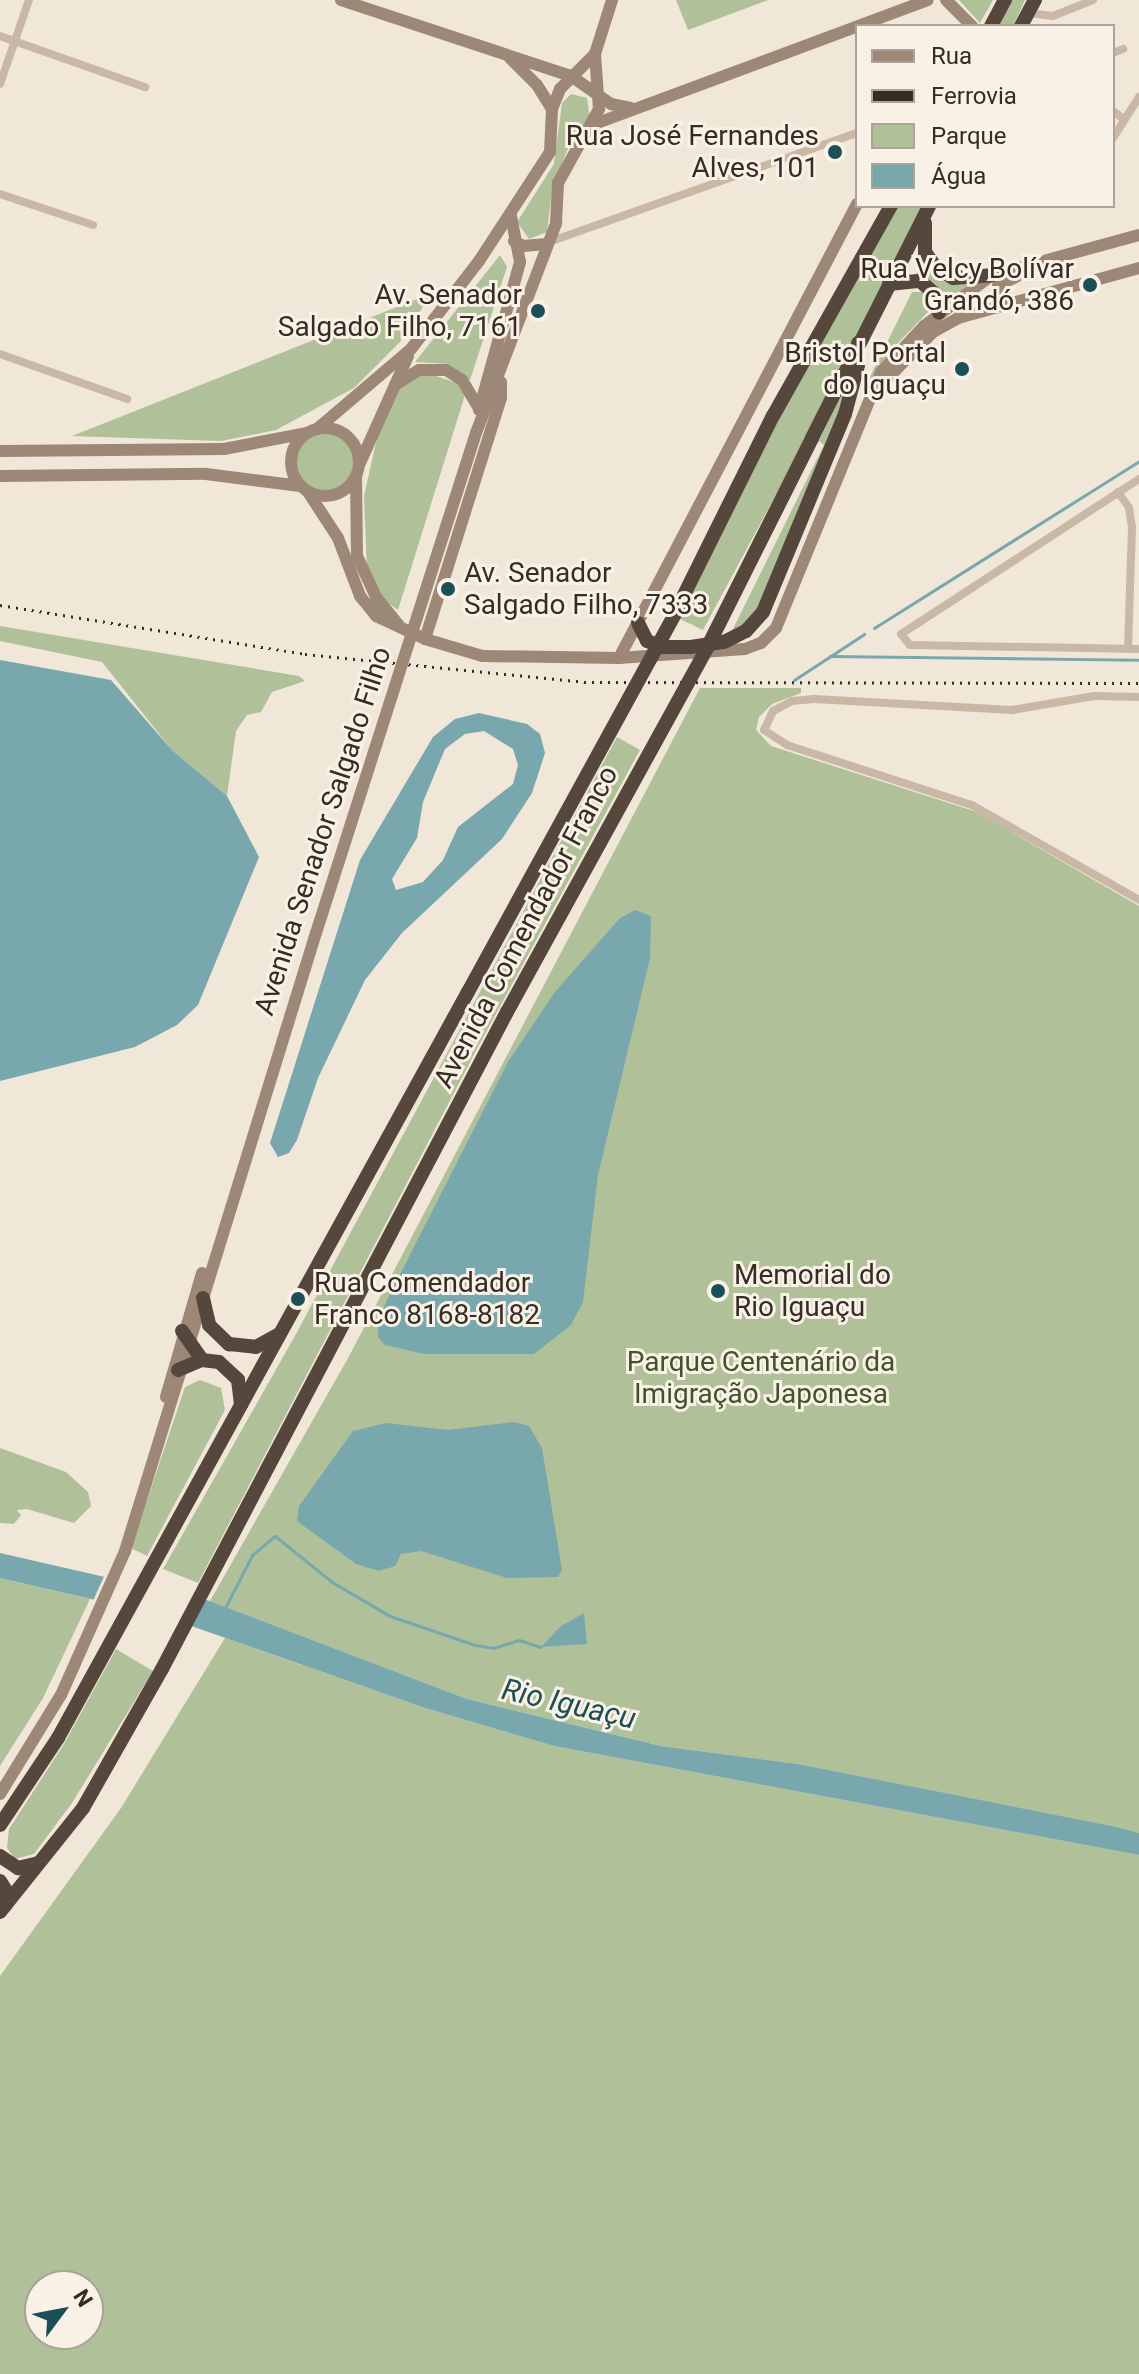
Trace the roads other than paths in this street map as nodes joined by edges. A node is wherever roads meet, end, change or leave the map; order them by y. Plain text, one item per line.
1 (29, 0) edge
2 (341, 0) edge
3 (612, 0) edge
4 (928, 0) edge
5 (946, 0) edge
6 (1005, 0) edge
7 (1093, 0) edge
8 (1028, 13) edge
9 (862, 24) edge
10 (970, 24) edge
11 (992, 24) edge
12 (855, 27) edge
13 (0, 36) edge
14 (15, 41) junction
15 (1123, 49) dead end
16 (1115, 52) edge
17 (595, 54) junction
18 (507, 56) junction
19 (571, 76) junction
20 (0, 84) edge
21 (145, 87) dead end
22 (598, 97) junction
23 (1139, 97) edge
24 (631, 108) junction
25 (552, 109) junction
26 (1115, 112) edge
27 (1124, 119) junction
28 (592, 125) junction
29 (855, 134) edge
30 (1115, 135) edge
31 (0, 194) edge
32 (855, 208) edge
33 (890, 208) edge
34 (928, 209) edge
35 (511, 213) junction
36 (93, 225) dead end
37 (1139, 235) edge
38 (514, 241) junction
39 (544, 244) junction
40 (1060, 258) junction
41 (479, 261) junction
42 (1139, 268) edge
43 (992, 275) junction
44 (889, 284) junction
45 (1009, 301) junction
46 (939, 313) junction
47 (858, 343) junction
48 (411, 349) junction
49 (0, 354) edge
50 (501, 373) junction
51 (393, 386) junction
52 (874, 392) junction
53 (127, 399) dead end
54 (479, 408) junction
55 (312, 431) junction
56 (476, 433) junction
57 (0, 451) edge
58 (357, 471) junction
59 (0, 476) edge
60 (1139, 479) edge
61 (304, 489) junction
62 (1118, 492) junction
63 (638, 623) junction
64 (401, 627) junction
65 (630, 637) junction
66 (425, 639) junction
67 (1128, 649) junction
68 (1139, 649) edge
69 (637, 657) junction
70 (619, 658) junction
71 (1139, 697) edge
72 (1139, 900) edge
73 (216, 1244) junction
74 (203, 1298) junction
75 (286, 1326) junction
76 (186, 1337) junction
77 (202, 1360) junction
78 (178, 1370) junction
79 (241, 1406) junction
80 (165, 1416) junction
81 (0, 1794) edge
82 (0, 1825) edge
83 (0, 1856) edge
84 (41, 1861) junction
85 (0, 1881) edge
86 (2, 1909) edge

1 - 14 street
2 - 18 main road
3 - 17 main road, Avenida Senador Salgado Filho
4 - 9 main road
5 - 10 main road
6 - 11 highway
7 - 8 street
12 - 24 main road
13 - 14 street
14 - 20 street
14 - 21 street
15 - 16 street
17 - 19 main road
17 - 22 main road, Avenida Senador Salgado Filho
18 - 19 main road
18 - 25 main road
19 - 22 main road
19 - 25 main road
22 - 24 main road
22 - 28 main road, Avenida Senador Salgado Filho
23 - 27 street
24 - 28 main road
25 - 35 main road
26 - 27 street
27 - 30 street
28 - 39 main road, Avenida Senador Salgado Filho
29 - 39 street
31 - 36 street
32 - 63 main road
33 - 75 highway, Avenida Comendador Franco, bridge
34 - 43 highway
34 - 44 highway, Avenida Comendador Franco
35 - 38 main road, Avenida Senador Salgado Filho
35 - 41 main road
37 - 40 main road
38 - 39 main road
38 - 41 main road
38 - 54 main road, Avenida Senador Salgado Filho
39 - 50 main road, Avenida Senador Salgado Filho
40 - 43 main road
40 - 45 main road
41 - 48 main road
42 - 45 main road
43 - 46 main road
44 - 46 highway
44 - 47 highway, Avenida Comendador Franco
45 - 52 main road
46 - 52 main road
47 - 63 highway
47 - 84 highway, Avenida Comendador Franco, bridge
48 - 51 main road
48 - 55 main road
49 - 53 street
50 - 56 main road, Avenida Senador Salgado Filho
50 - 66 main road
51 - 54 main road
51 - 58 main road
52 - 69 main road
54 - 56 main road, Avenida Senador Salgado Filho
55 - 57 main road
55 - 58 main road
55 - 61 main road
56 - 73 main road, Avenida Senador Salgado Filho, bridge
58 - 61 main road
58 - 64 main road
59 - 61 main road
60 - 62 street
61 - 64 main road
62 - 67 street
62 - 67 street
63 - 65 main road
64 - 66 main road
65 - 69 main road
65 - 70 main road
66 - 70 main road
67 - 68 street
69 - 70 main road
71 - 72 street
73 - 74 main road, Avenida Senador Salgado Filho
73 - 76 main road, Avenida Senador Salgado Filho
74 - 75 highway
74 - 76 main road, Avenida Senador Salgado Filho
75 - 79 highway, Avenida Comendador Franco
76 - 77 highway
76 - 78 main road, Avenida Senador Salgado Filho
76 - 80 main road, Avenida Senador Salgado Filho
77 - 78 highway
77 - 79 highway
78 - 80 main road, Avenida Senador Salgado Filho
79 - 82 highway, Avenida Comendador Franco
80 - 81 main road, Avenida Senador Salgado Filho
83 - 84 highway
84 - 86 highway, Avenida Comendador Franco
85 - 86 highway

